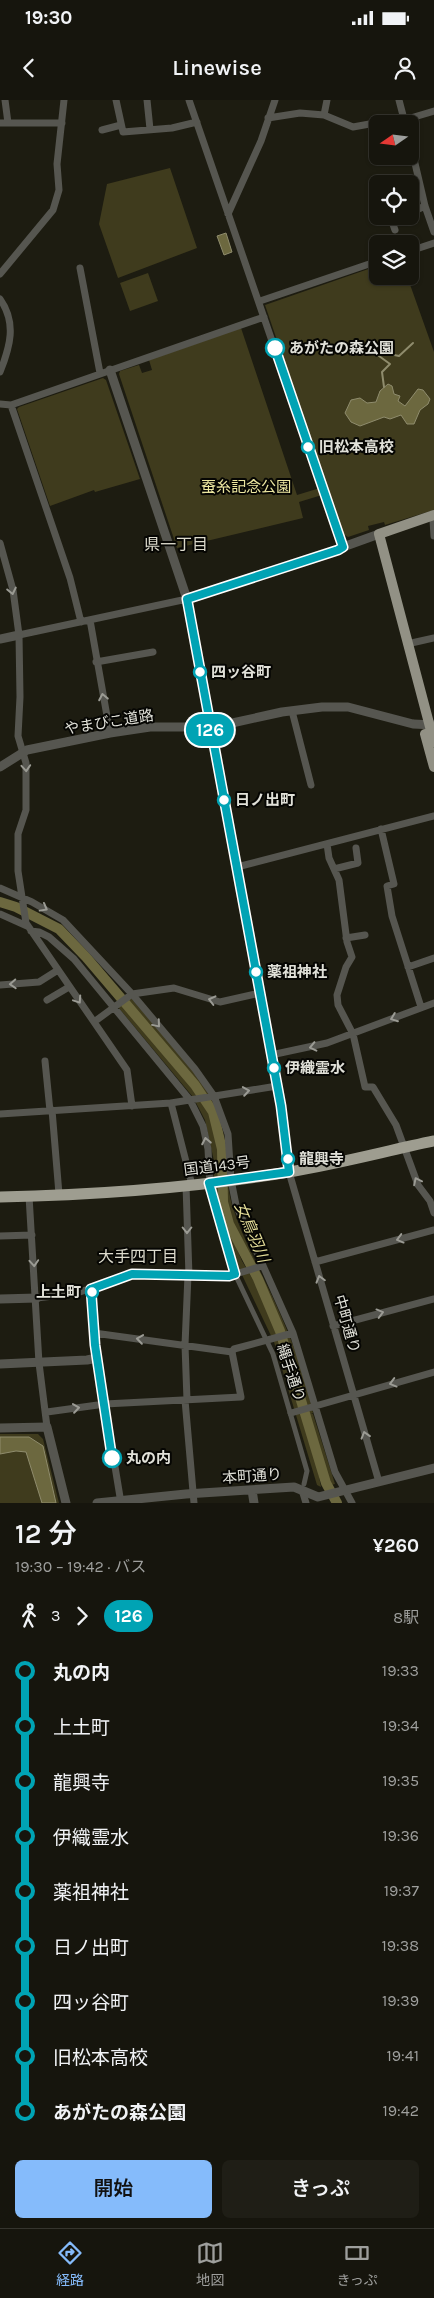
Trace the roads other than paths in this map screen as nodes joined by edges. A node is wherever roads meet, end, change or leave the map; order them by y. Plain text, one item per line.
1 (5, 100) edge
2 (64, 100) edge
3 (116, 100) edge
4 (147, 100) edge
5 (190, 100) edge
6 (275, 100) edge
7 (327, 100) edge
8 (399, 100) edge
9 (434, 111) edge
10 (324, 115) junction
11 (403, 115) edge
12 (419, 117) edge
13 (268, 118) junction
14 (197, 122) junction
15 (0, 123) edge
16 (8, 123) junction
17 (62, 123) junction
18 (369, 124) edge
19 (121, 125) junction
20 (150, 129) junction
21 (102, 130) dead end
22 (415, 165) edge
23 (425, 206) junction
24 (419, 209) edge
25 (228, 214) junction
26 (393, 225) edge
27 (395, 230) dead end
28 (434, 232) edge
29 (434, 243) edge
30 (419, 248) edge
31 (369, 264) edge
32 (80, 268) dead end
33 (0, 274) edge
34 (0, 299) edge
35 (260, 301) junction
36 (264, 317) junction
37 (110, 370) junction
38 (0, 372) edge
39 (100, 373) junction
40 (0, 404) edge
41 (10, 405) junction
42 (434, 518) edge
43 (379, 534) junction
44 (434, 536) edge
45 (0, 543) edge
46 (343, 547) junction
47 (187, 599) junction
48 (90, 620) junction
49 (81, 622) junction
50 (19, 635) junction
51 (434, 638) edge
52 (0, 639) edge
53 (407, 644) junction
54 (154, 652) dead end
55 (96, 662) junction
56 (292, 711) junction
57 (429, 726) edge
58 (210, 727) junction
59 (110, 733) junction
60 (434, 742) edge
61 (22, 752) junction
62 (0, 767) edge
63 (434, 767) edge
64 (311, 785) dead end
65 (434, 816) edge
66 (381, 829) junction
67 (326, 844) junction
68 (356, 848) dead end
69 (237, 867) junction
70 (334, 869) junction
71 (0, 888) edge
72 (21, 898) junction
73 (0, 914) edge
74 (28, 927) junction
75 (365, 935) dead end
76 (346, 938) junction
77 (434, 958) edge
78 (408, 967) junction
79 (58, 970) junction
80 (0, 985) edge
81 (69, 987) junction
82 (260, 993) junction
83 (131, 995) junction
84 (46, 1000) dead end
85 (434, 1003) edge
86 (115, 1007) junction
87 (422, 1008) junction
88 (94, 1022) junction
89 (353, 1034) junction
90 (271, 1055) junction
91 (45, 1061) dead end
92 (277, 1086) junction
93 (213, 1096) junction
94 (191, 1100) junction
95 (170, 1103) junction
96 (132, 1106) junction
97 (51, 1110) junction
98 (0, 1114) edge
99 (434, 1141) edge
100 (404, 1148) junction
101 (289, 1172) junction
102 (230, 1180) junction
103 (211, 1183) junction
104 (189, 1185) junction
105 (59, 1194) junction
106 (29, 1196) junction
107 (0, 1197) edge
108 (434, 1213) edge
109 (434, 1230) edge
110 (32, 1235) junction
111 (0, 1236) edge
112 (315, 1262) junction
113 (260, 1266) junction
114 (238, 1273) junction
115 (188, 1276) junction
116 (91, 1289) junction
117 (36, 1298) junction
118 (434, 1298) edge
119 (0, 1299) edge
120 (333, 1326) junction
121 (94, 1333) junction
122 (291, 1333) junction
123 (269, 1340) junction
124 (185, 1345) junction
125 (232, 1352) junction
126 (98, 1358) junction
127 (39, 1363) junction
128 (0, 1364) edge
129 (434, 1372) edge
130 (353, 1394) junction
131 (186, 1400) junction
132 (105, 1404) junction
133 (313, 1406) junction
134 (47, 1412) junction
135 (293, 1412) junction
136 (47, 1427) junction
137 (0, 1428) edge
138 (434, 1468) edge
139 (379, 1482) junction
140 (303, 1487) junction
141 (252, 1490) junction
142 (343, 1491) junction
143 (193, 1498) edge
144 (321, 1498) edge
145 (121, 1502) edge
146 (66, 1503) edge
147 (97, 1503) edge
148 (254, 1503) edge
149 (306, 1503) edge
150 (352, 1503) edge

1 - 16 street
2 - 17 street
3 - 19 street
4 - 20 street
5 - 14 street
6 - 13 street
7 - 10 street
8 - 11 street
9 - 12 street
10 - 13 street
10 - 18 street
13 - 25 street
14 - 20 street
14 - 25 street
15 - 16 street
16 - 17 street
17 - 33 street
19 - 20 street
19 - 21 street
22 - 23 street
23 - 24 street
23 - 28 street
25 - 35 street
26 - 27 street
29 - 30 street
31 - 35 street
32 - 39 street
34 - 38 street
35 - 36 street
36 - 37 street
36 - 46 street
37 - 39 street
37 - 47 street
39 - 41 street
40 - 41 street
41 - 49 street
42 - 43 main road
42 - 44 street
43 - 46 street
43 - 53 main road
45 -> 50 street
46 - 47 street
47 - 48 street
47 - 58 street
48 - 49 street
48 - 55 street
49 - 50 street
50 - 52 street
50 - 61 street
51 - 53 street
53 - 57 main road
54 - 55 street
59 -> 55 street
56 - 57 street, やまびこ道路
56 - 58 street, やまびこ道路
56 - 64 street
57 - 60 main road
57 - 63 main road
58 - 59 street, やまびこ道路
58 - 69 street
59 - 61 street, やまびこ道路
61 - 62 street, やまびこ道路
61 -> 72 street
65 - 66 street
66 - 67 street
66 - 78 street
67 - 69 street
67 - 70 street
68 - 70 street
69 - 82 street, 中町通り
70 - 76 street
71 - 72 street
72 - 74 street
72 -> 83 street
73 - 74 street
74 - 79 street
74 - 86 street
75 - 76 street
76 - 89 street
77 - 78 street
78 - 87 street
79 -> 80 street
79 - 81 street
81 - 84 street
81 -> 88 street
82 -> 83 street
82 - 90 street, 中町通り
83 - 86 street
83 -> 93 street
85 - 87 street
86 - 88 street
86 - 94 street
87 -> 89 street
88 - 96 street
89 -> 90 street
89 - 100 street
90 - 92 street, 中町通り
91 - 97 street
93 -> 92 street
92 - 101 street, 中町通り
93 - 94 street
93 - 102 street
94 - 95 street
103 -> 94 street
95 - 96 street
95 - 104 street
96 - 97 street
97 - 98 street
97 - 105 street
99 - 100 highway, 国道143号
100 - 101 highway, 国道143号
108 -> 100 street
101 - 102 highway, 国道143号
101 - 112 street, 中町通り
102 - 103 highway, 国道143号
102 - 113 street
103 - 104 highway, 国道143号
103 - 114 street
104 - 105 highway, 国道143号
104 -> 115 street
105 - 106 highway, 国道143号
106 - 107 highway, 国道143号
106 - 110 street
109 -> 112 street
110 - 111 street
110 -> 117 street
120 -> 112 street, 中町通り
113 - 114 street
113 - 122 street
114 - 115 street
114 - 123 street, 縄手通り
115 - 116 street
115 - 124 street
116 - 117 street
116 - 121 street
117 - 119 street
117 - 127 street
120 -> 118 street
120 - 130 street, 中町通り
124 -> 121 street
121 - 126 street
122 - 123 street
122 - 133 street
123 - 125 street
123 - 135 street, 縄手通り
124 - 125 street
124 - 131 street
125 - 131 street
126 - 127 street
126 - 132 street
127 - 128 street
127 - 134 street
129 -> 130 street
130 - 133 street
139 -> 130 street, 中町通り
131 - 132 street
131 - 143 street
134 -> 132 street
132 - 145 street
133 - 135 street
133 - 142 street
134 - 136 street
135 - 140 street, 縄手通り
136 - 137 street
136 - 146 street
138 - 139 street, 本町通り
139 - 142 street, 本町通り
140 - 141 street, 本町通り
140 - 144 street, 本町通り
140 - 149 street
141 - 143 street, 本町通り
141 - 148 street
142 - 144 street, 本町通り
142 - 150 street
143 - 145 street, 本町通り
145 - 147 street, 本町通り

